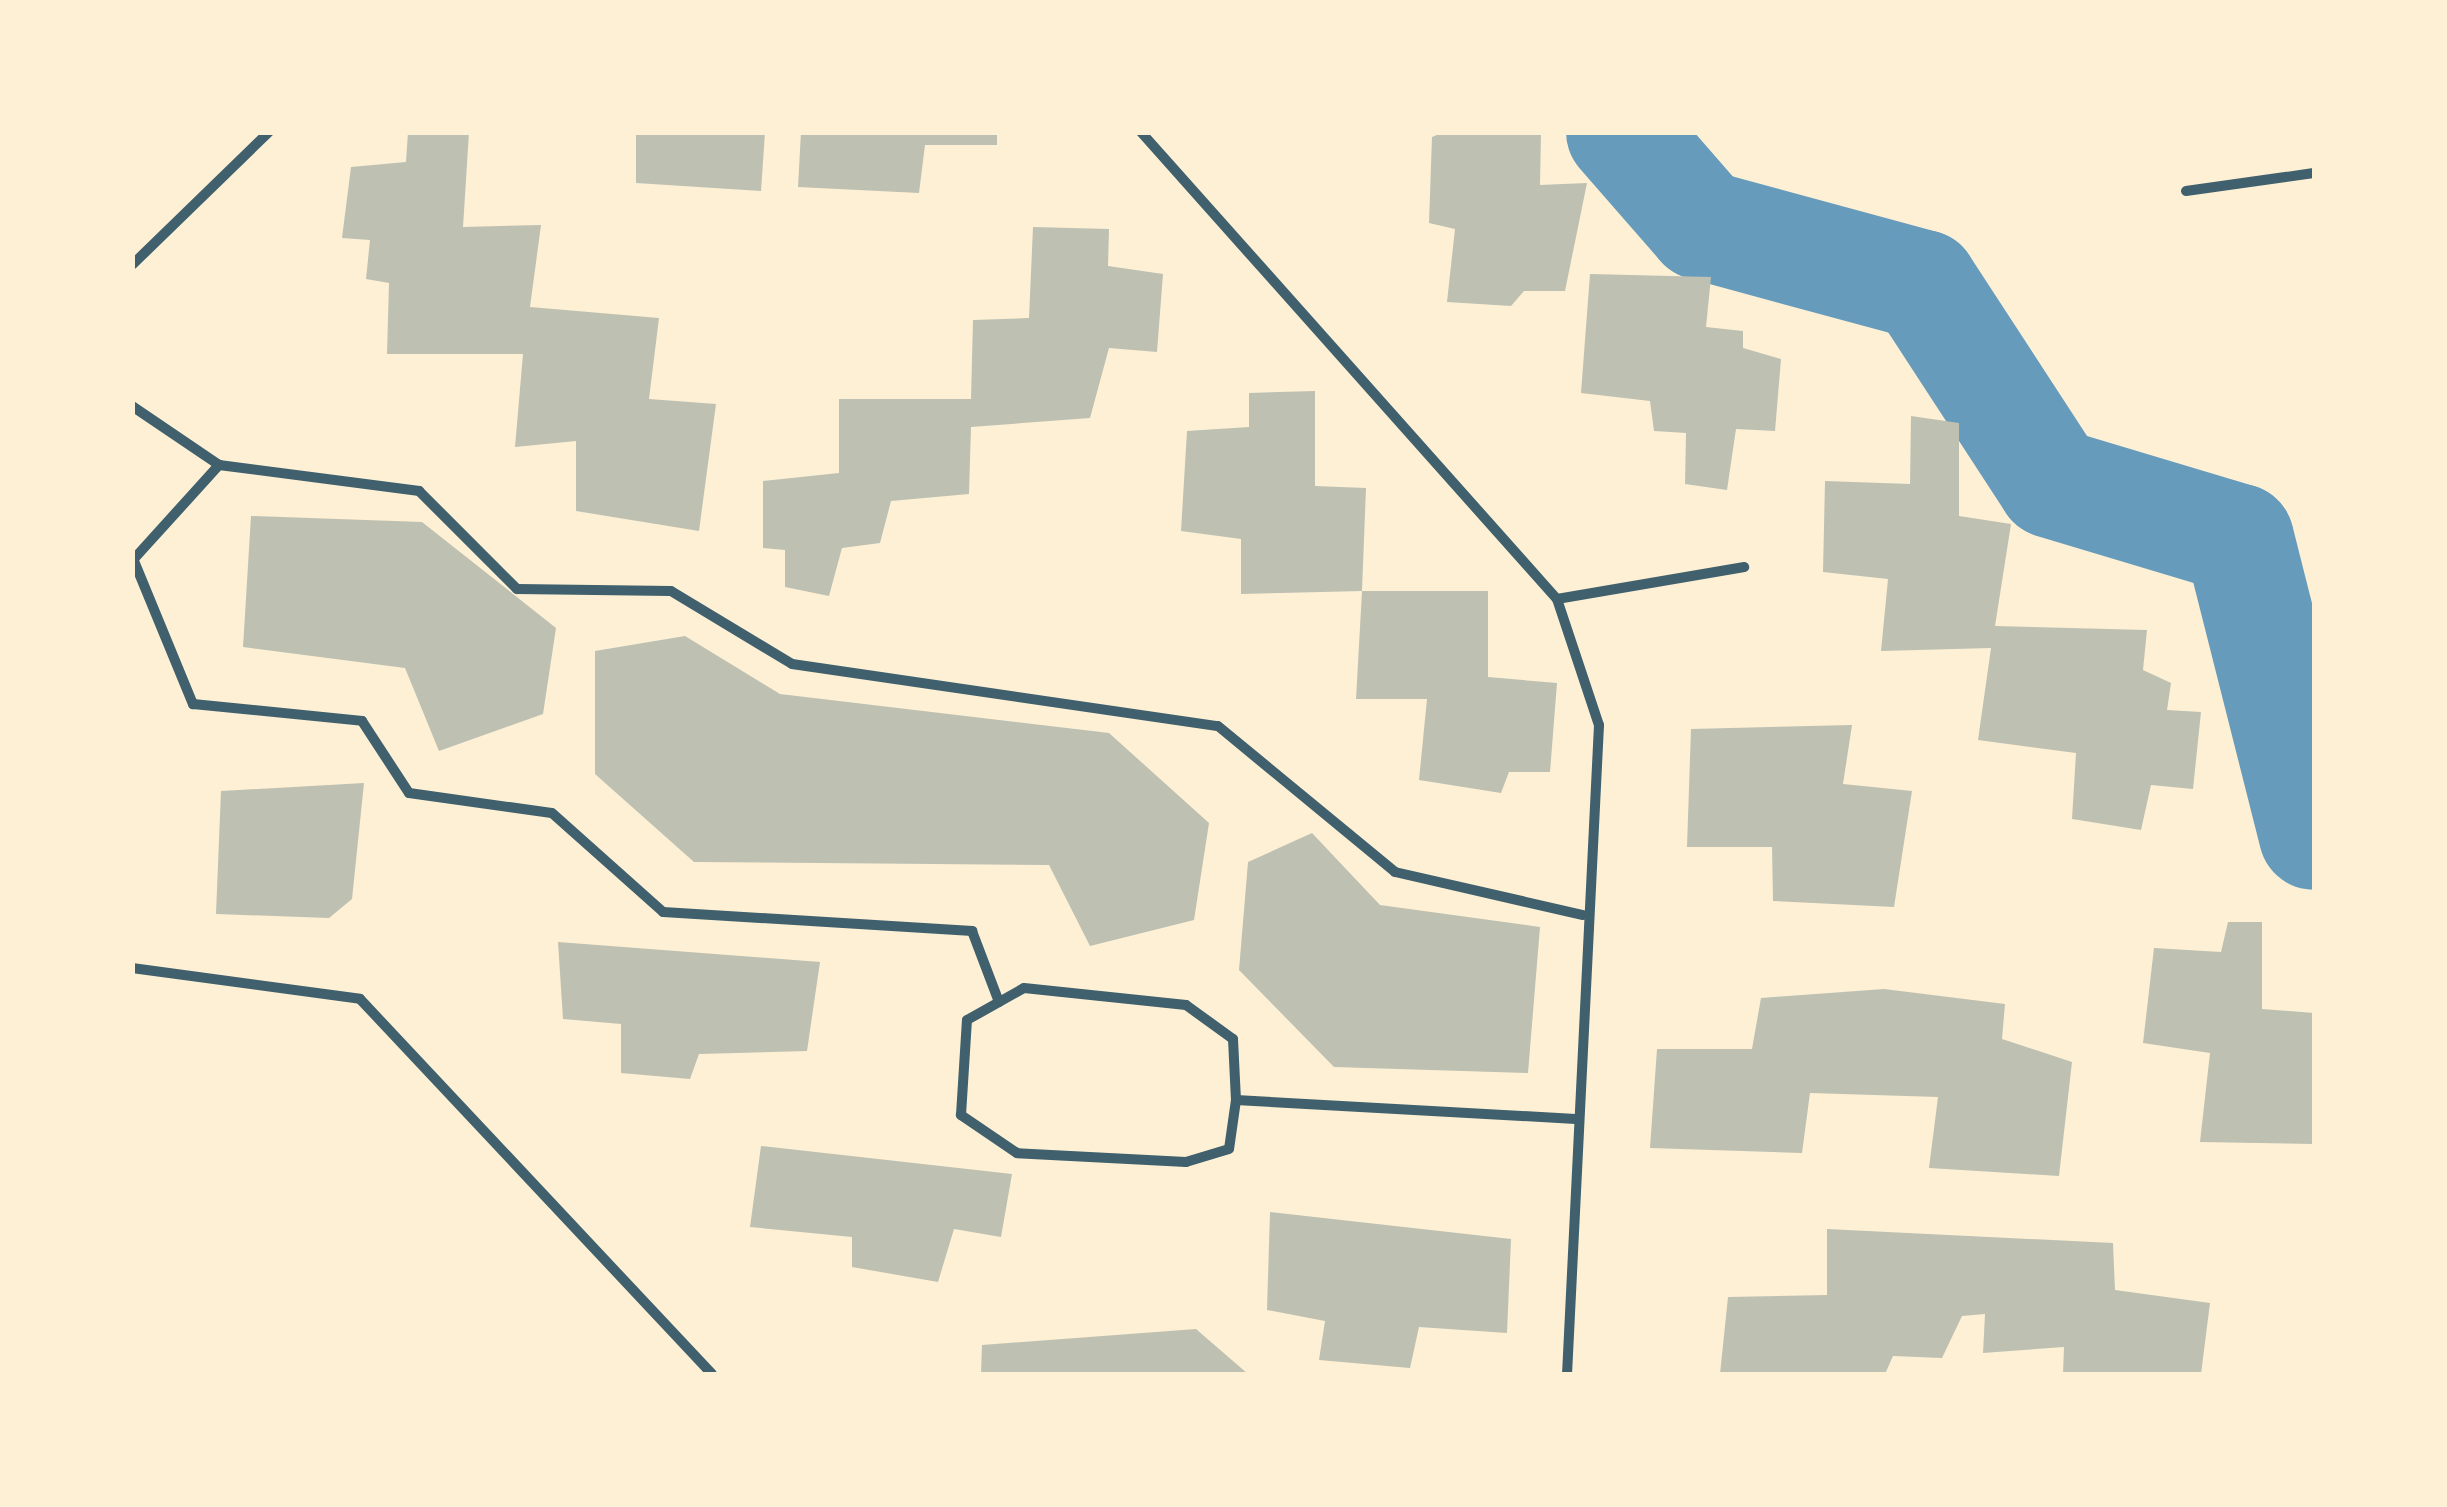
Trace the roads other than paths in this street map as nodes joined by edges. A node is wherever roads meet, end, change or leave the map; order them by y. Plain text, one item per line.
1 (268, 132) edge
2 (1141, 132) edge
3 (2314, 174) edge
4 (2186, 190) dead end
5 (132, 265) edge
6 (132, 406) edge
7 (219, 465) junction
8 (133, 561) edge
9 (1744, 568) dead end
10 (1557, 599) junction
11 (1583, 915) junction
12 (132, 968) edge
13 (999, 1002) junction
14 (1236, 1100) junction
15 (1575, 1119) junction
16 (712, 1374) edge
17 (1567, 1374) edge

1 - 5 street
2 - 10 street
3 - 4 street
6 - 7 street
7 - 8 street
7 - 11 street
8 - 13 street
9 - 10 street
10 - 11 street
11 - 15 street
12 - 16 street
13 - 14 street
13 - 14 street
14 - 15 street
15 - 17 street

